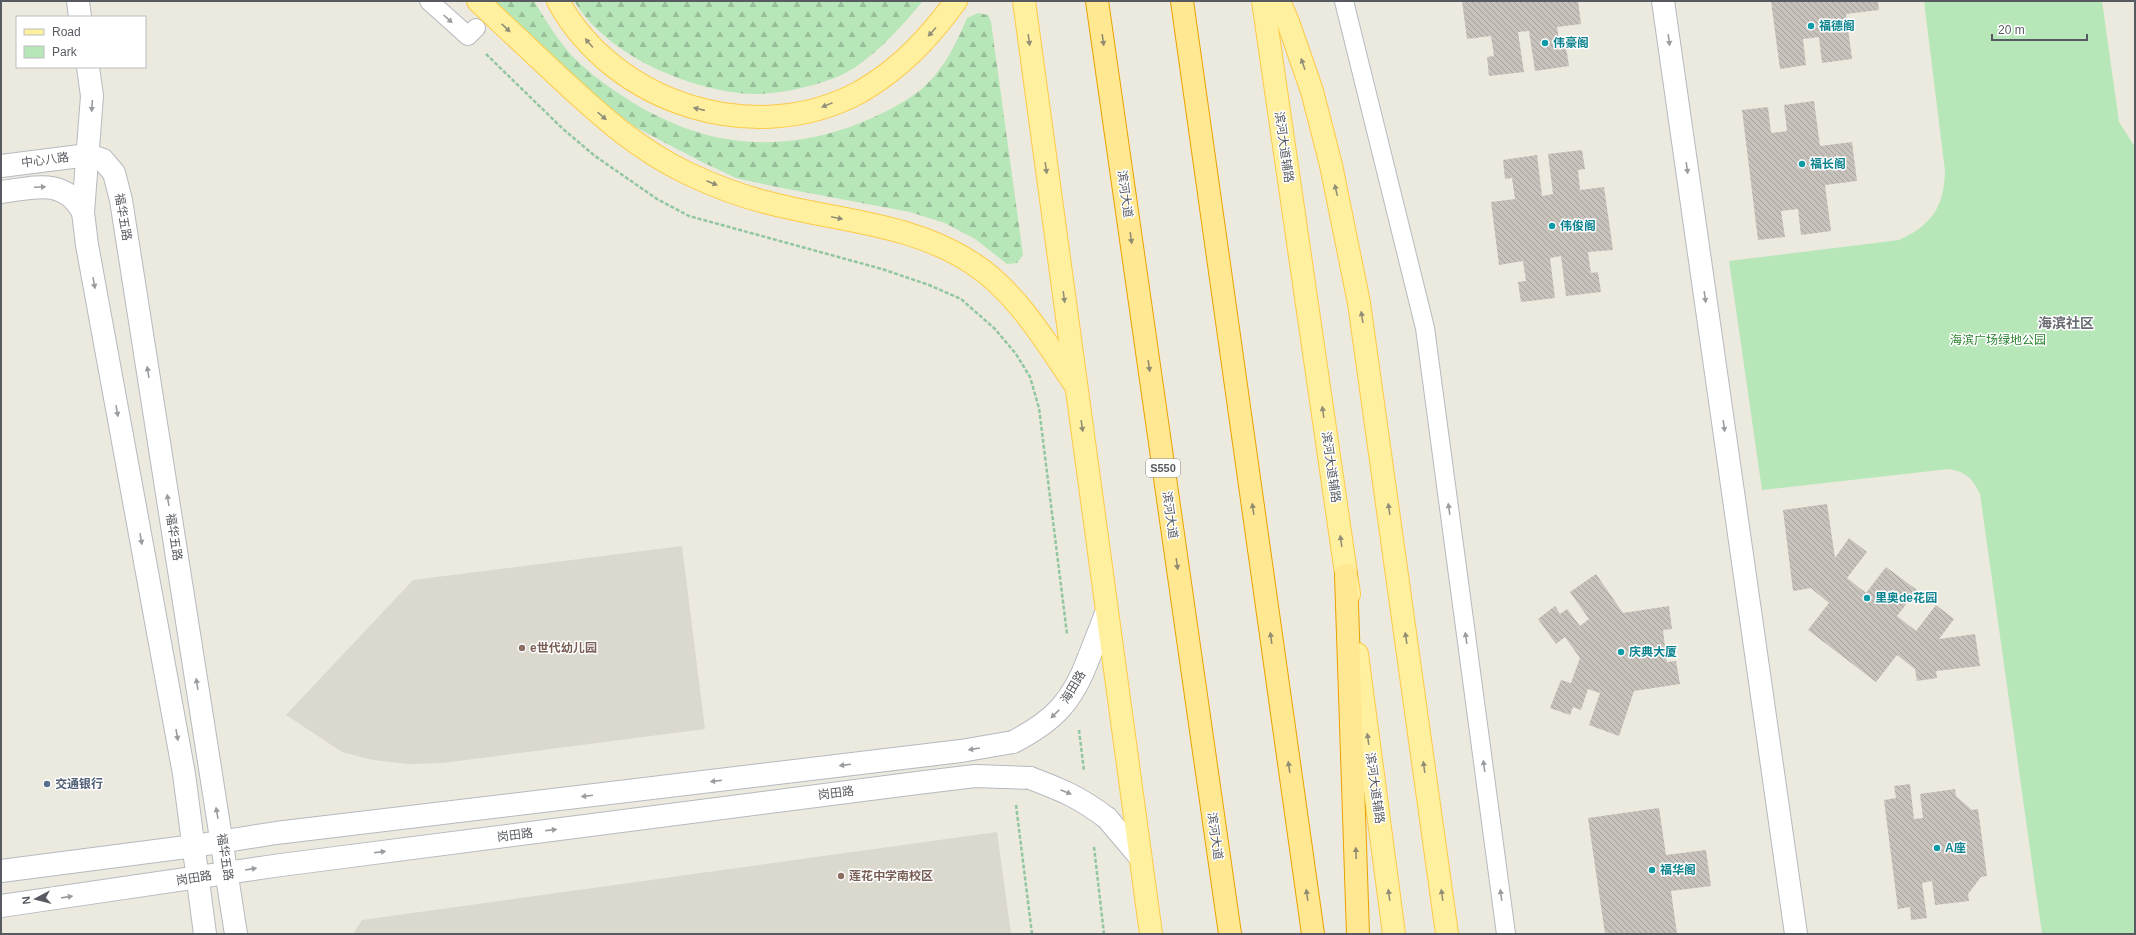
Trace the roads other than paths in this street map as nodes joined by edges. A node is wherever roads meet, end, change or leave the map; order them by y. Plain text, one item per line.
1 (78, 1) edge
2 (429, 1) edge
3 (478, 1) edge
4 (558, 1) edge
5 (956, 1) edge
6 (1024, 1) edge
7 (1097, 1) edge
8 (1182, 1) edge
9 (1263, 1) edge
10 (1279, 1) edge
11 (1344, 1) edge
12 (1663, 1) edge
13 (80, 16) edge
14 (472, 32) road end
15 (88, 68) edge
16 (88, 155) junction
17 (1, 166) edge
18 (1, 192) edge
19 (83, 212) junction
20 (1076, 386) junction
21 (1346, 575) junction
22 (1107, 611) junction
23 (222, 841) junction
24 (194, 846) junction
25 (1140, 857) junction
26 (1, 871) edge
27 (228, 873) junction
28 (198, 877) junction
29 (1, 906) edge
30 (205, 934) edge
31 (236, 934) edge
32 (1150, 934) edge
33 (1230, 934) edge
34 (1313, 934) edge
35 (1358, 934) edge
36 (1394, 934) edge
37 (1447, 934) edge
38 (1506, 934) edge
39 (1796, 934) edge

1 - 13 street
2 -> 14 lane
3 -> 20 main road
5 -> 4 main road
6 -> 20 main road
7 -> 33 highway, 滨河大道 / S550
34 -> 8 highway
21 -> 9 main road, 滨河大道辅路
37 -> 10 main road
38 -> 11 lane
12 -> 39 street
15 -> 16 street
16 - 17 street, 中心八路
16 - 19 street
23 -> 16 street, 福华五路
18 -> 19 street
19 -> 24 street
20 -> 22 main road
35 -> 21 highway
36 -> 21 main road, 滨河大道辅路
22 -> 23 street, 海田路, bridge
22 - 25 main road
23 - 24 street
23 - 27 street, 福华五路
24 - 26 street
24 - 28 street
27 -> 25 street, 岗田路, bridge
25 - 32 main road
27 - 28 street, 岗田路
27 - 31 street, 福华五路
29 -> 28 street, 岗田路
28 - 30 street

